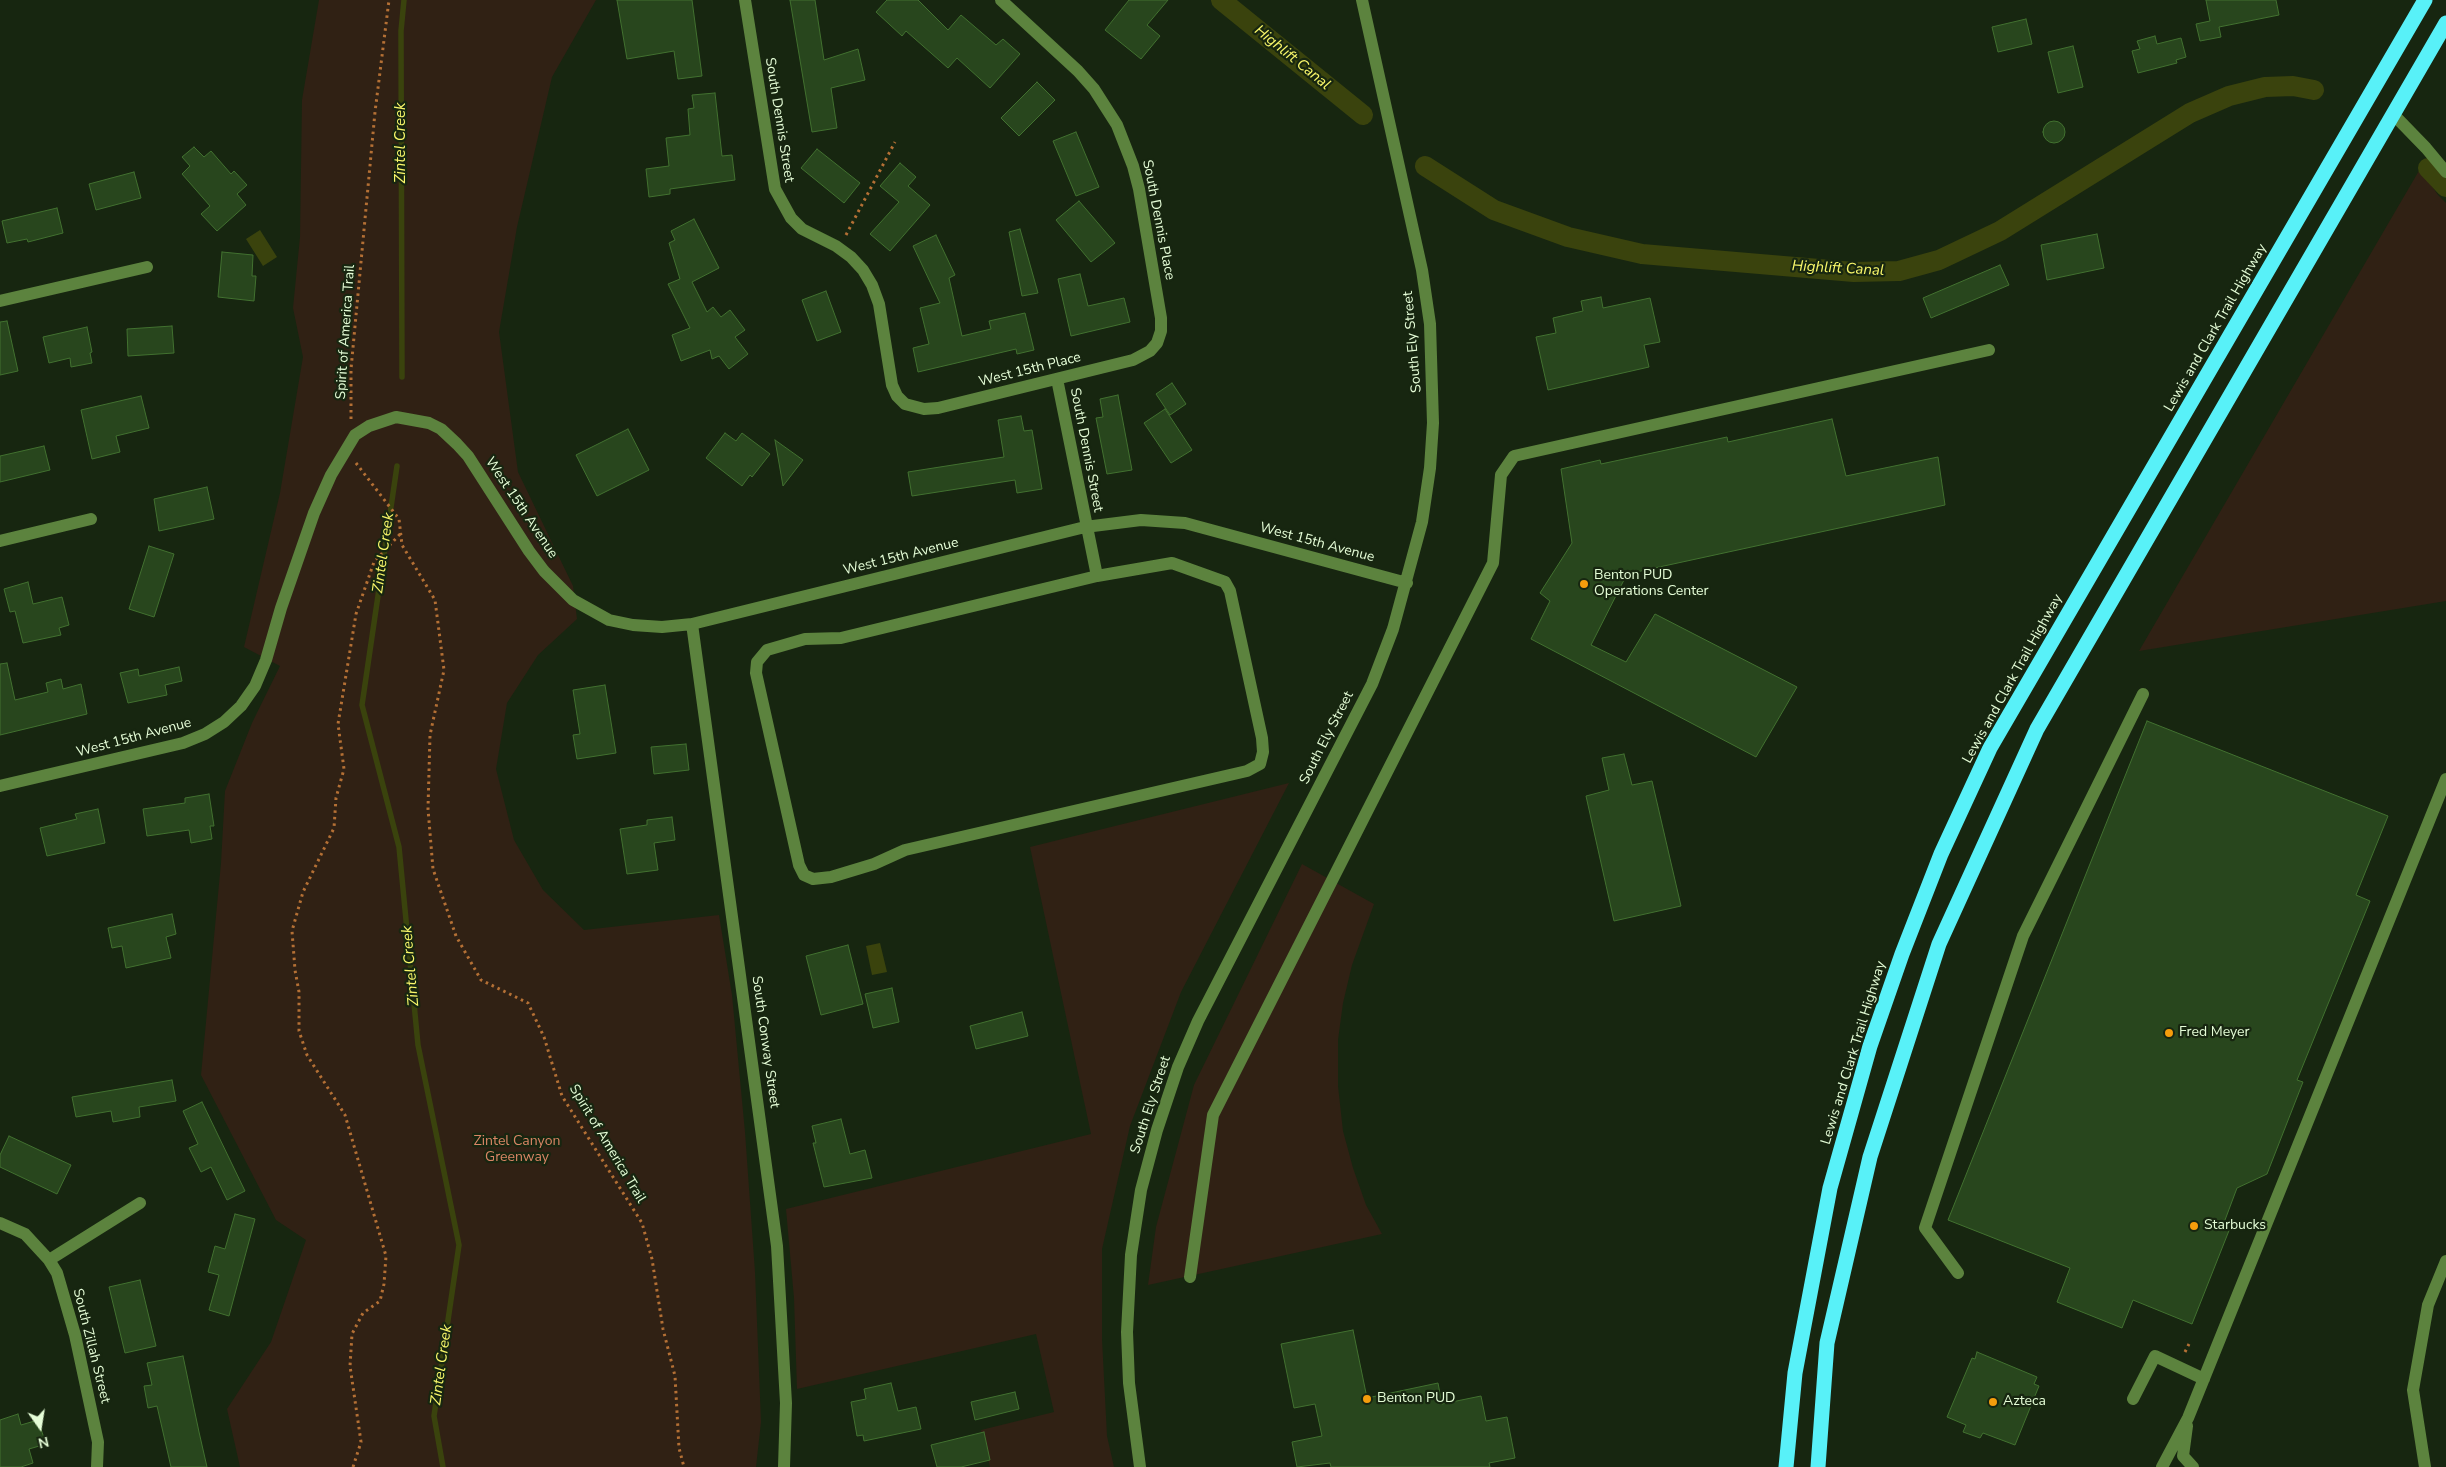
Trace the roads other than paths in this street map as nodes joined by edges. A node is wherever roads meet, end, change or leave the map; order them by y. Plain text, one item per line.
1 (745, 0) edge
2 (1001, 0) edge
3 (1362, 0) edge
4 (2425, 0) edge
5 (2446, 23) edge
6 (2393, 114) junction
7 (2446, 172) edge
8 (147, 267) dead end
9 (0, 301) edge
10 (1157, 343) joint
11 (1989, 350) dead end
12 (1057, 379) junction
13 (906, 404) joint
14 (91, 519) dead end
15 (1085, 526) junction
16 (0, 541) edge
17 (1097, 576) junction
18 (1407, 583) junction
19 (692, 624) junction
20 (2144, 694) dead end
21 (2446, 779) edge
22 (0, 786) edge
23 (140, 1204) dead end
24 (0, 1223) edge
25 (49, 1260) junction
26 (2446, 1261) edge
27 (1958, 1273) dead end
28 (1190, 1277) dead end
29 (2204, 1379) junction
30 (2133, 1399) dead end
31 (2188, 1418) junction
32 (97, 1467) edge
33 (784, 1467) edge
34 (1140, 1467) edge
35 (1786, 1467) edge
36 (1818, 1467) edge
37 (2162, 1467) edge
38 (2193, 1467) edge
39 (2425, 1467) edge

1 - 13 street, South Dennis Street
2 - 10 street, South Dennis Place
3 - 18 street, South Ely Street
4 - 35 highway, Lewis and Clark Trail Highway
5 - 6 highway
6 - 7 street
6 - 36 highway
8 - 9 street
10 - 12 street, West 15th Place
11 - 28 street
12 - 13 street, West 15th Place
12 - 15 street, South Dennis Street
14 - 16 street
15 - 17 street, South Dennis Street
15 - 18 street, West 15th Avenue
15 - 19 street, West 15th Avenue
17 - 17 street
18 - 34 street, South Ely Street
19 - 22 street, West 15th Avenue
19 - 33 street, South Conway Street
20 - 27 street
21 - 29 street
23 - 25 street
24 - 25 street, South Zillah Street
25 - 32 street, South Zillah Street
26 - 39 street
29 - 30 street
29 - 31 street
31 - 37 street
31 - 38 street

